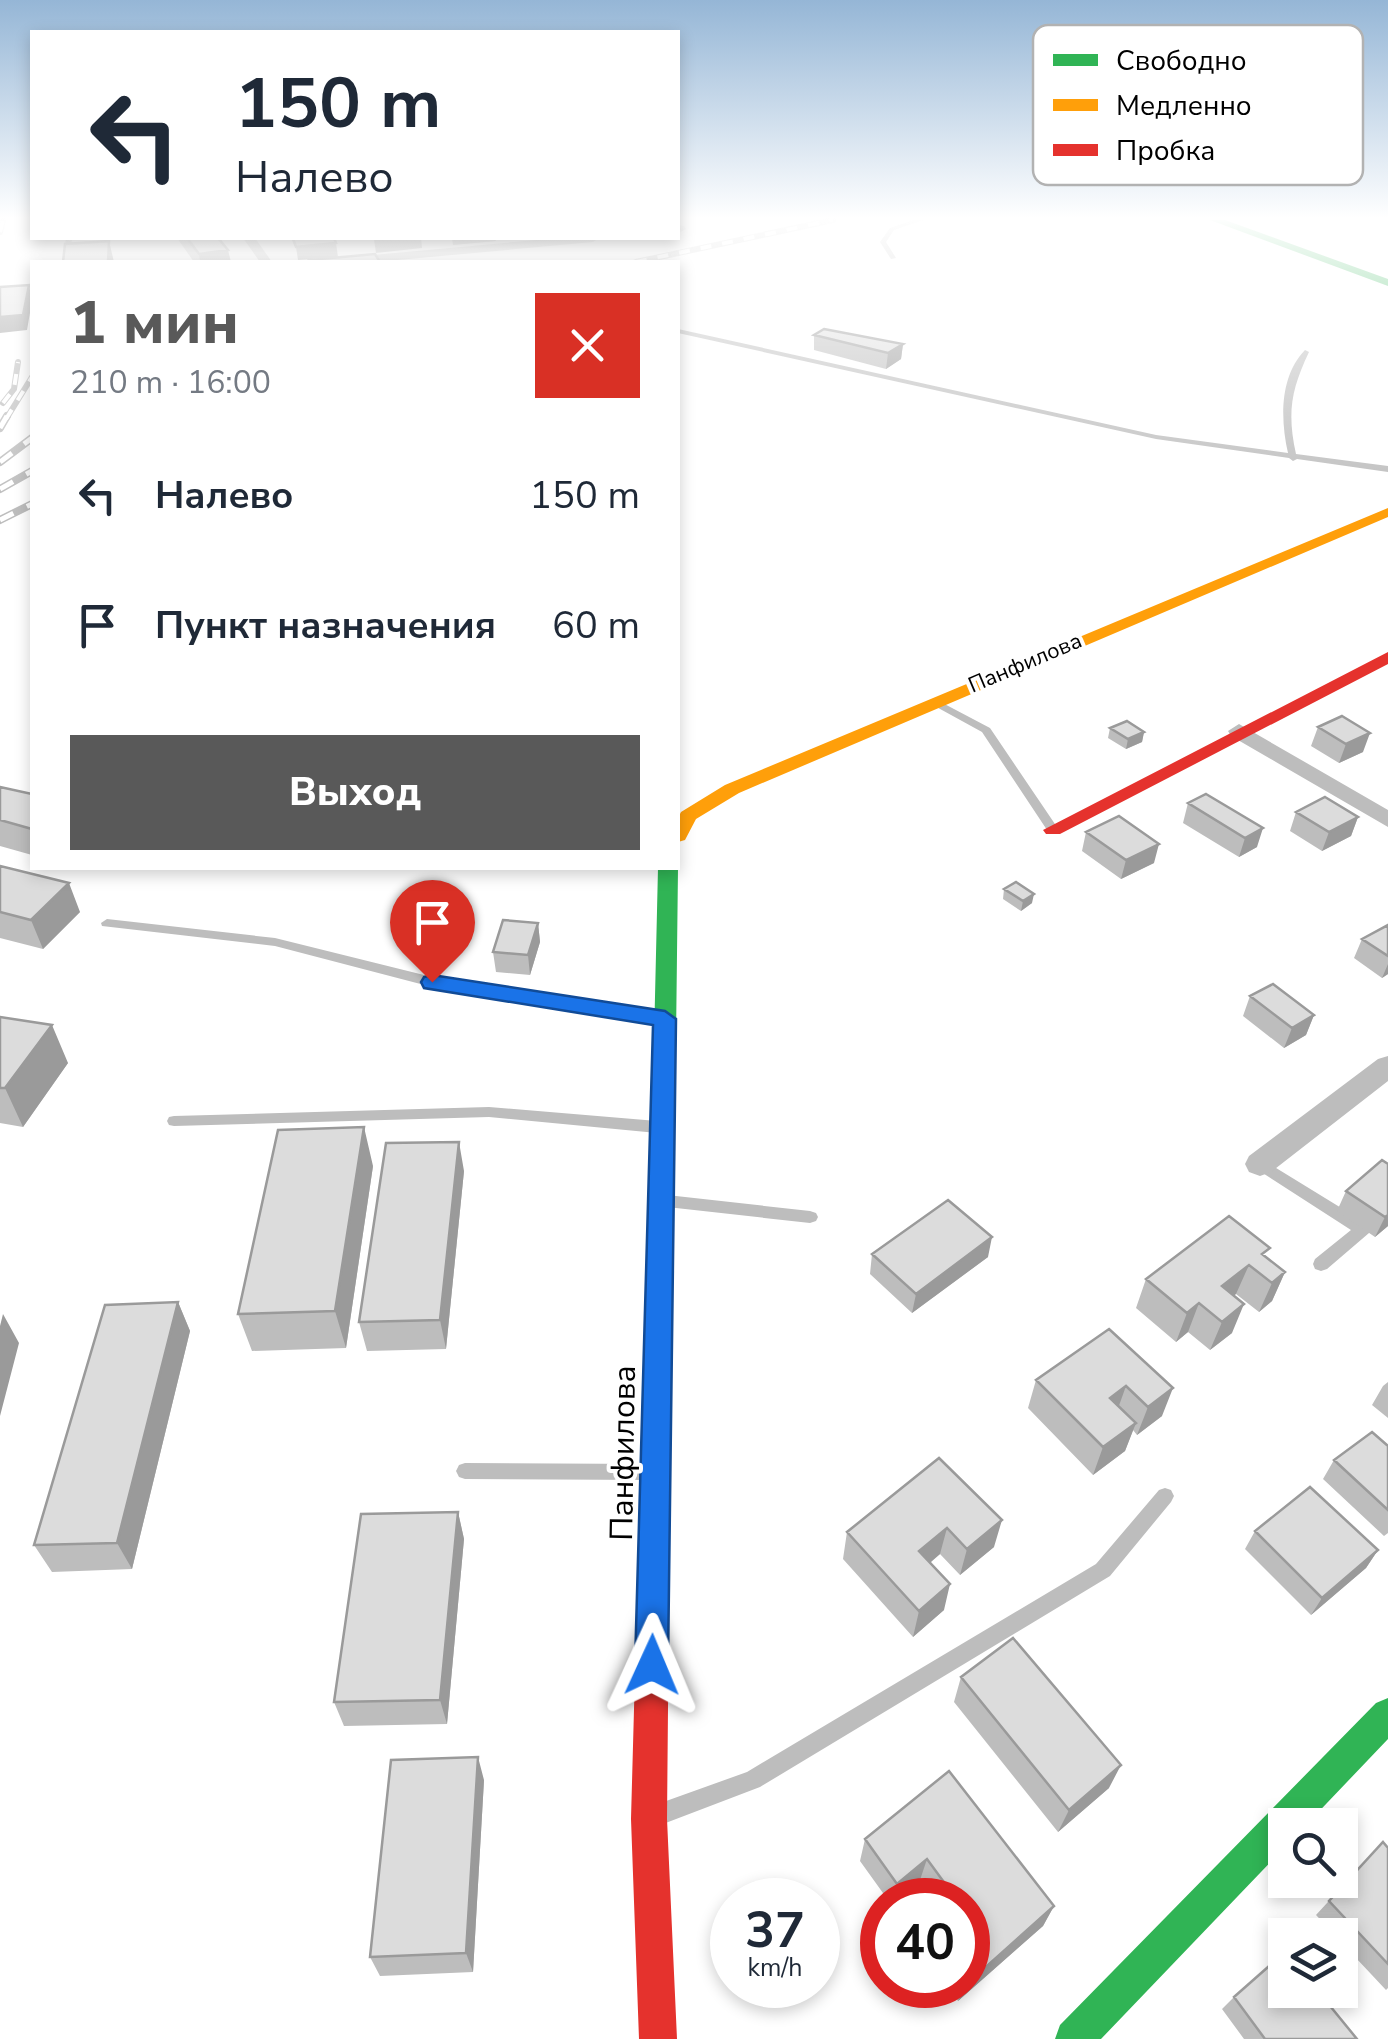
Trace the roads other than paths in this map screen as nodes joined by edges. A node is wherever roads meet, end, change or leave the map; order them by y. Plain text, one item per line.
1 (680, 331) edge
2 (1306, 352) dead end
3 (1294, 458) junction
4 (1388, 470) edge
5 (1388, 512) edge
6 (1388, 657) edge
7 (934, 702) junction
8 (1239, 731) junction
9 (1388, 820) edge
10 (681, 822) edge
11 (1053, 830) joint
12 (668, 870) edge
13 (107, 923) dead end
14 (665, 1019) junction
15 (1388, 1066) edge
16 (174, 1121) dead end
17 (663, 1127) junction
18 (1260, 1164) joint
19 (661, 1201) junction
20 (810, 1217) dead end
21 (1321, 1264) dead end
22 (464, 1470) dead end
23 (656, 1472) junction
24 (1165, 1496) dead end
25 (1388, 1714) edge
26 (649, 1819) junction
27 (658, 2039) edge
28 (1074, 2039) edge

1 - 3 lane
2 - 3 lane
3 - 4 lane
5 - 7 main road, Панфилова
6 - 8 main road
7 - 10 main road, Панфилова
7 - 11 lane
8 - 9 street
8 - 11 main road
12 - 14 main road, Панфилова
13 - 14 lane
14 - 17 main road, Панфилова
15 - 18 street
16 - 17 lane
17 - 19 main road, Панфилова
18 - 21 lane
19 - 20 lane
19 - 23 main road, Панфилова
22 - 23 lane
23 - 26 main road, Панфилова
24 - 26 lane
25 - 28 main road
26 - 27 main road, Панфилова

